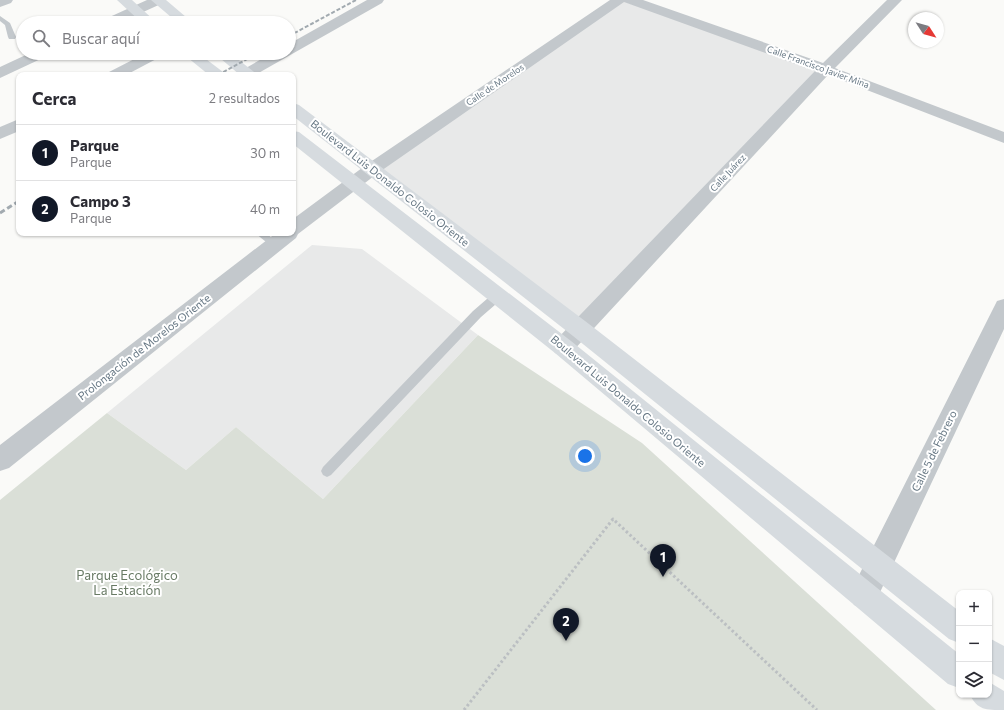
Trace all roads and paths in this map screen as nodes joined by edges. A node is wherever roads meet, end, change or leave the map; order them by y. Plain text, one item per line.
1 (6, 0) edge
2 (124, 0) edge
3 (158, 0) edge
4 (377, 0) edge
5 (619, 0) edge
6 (630, 0) edge
7 (895, 0) edge
8 (0, 2) edge
9 (135, 11) junction
10 (124, 16) edge
11 (141, 16) edge
12 (177, 16) edge
13 (0, 18) edge
14 (12, 37) dead end
15 (296, 46) edge
16 (27, 60) edge
17 (143, 60) edge
18 (199, 60) edge
19 (230, 60) edge
20 (271, 60) edge
21 (825, 69) junction
22 (0, 72) edge
23 (120, 72) edge
24 (216, 72) edge
25 (245, 72) edge
26 (250, 72) edge
27 (296, 110) edge
28 (16, 126) edge
29 (0, 134) edge
30 (296, 138) edge
31 (1004, 138) edge
32 (372, 169) junction
33 (353, 182) junction
34 (296, 228) edge
35 (274, 237) edge
36 (499, 295) junction
37 (1004, 307) edge
38 (581, 330) junction
39 (563, 347) junction
40 (0, 460) edge
41 (327, 471) dead end
42 (879, 566) junction
43 (864, 595) junction
44 (956, 628) edge
45 (992, 655) edge
46 (1004, 665) edge
47 (956, 671) edge
48 (990, 698) edge
49 (464, 710) edge
50 (817, 710) edge
51 (1004, 710) edge

1 - 8 street
2 - 9 main road
3 - 9 street
3 - 12 main road
4 - 15 street
5 - 32 street, Calle de Morelos
6 - 21 street, Calle Francisco Javier Mina
7 - 21 street, Calle Juárez
9 - 10 street
9 - 11 main road
13 - 14 lane
16 - 22 street
17 - 23 street
18 - 24 main road
19 - 25 main road
20 - 26 street
21 - 31 street, Calle Francisco Javier Mina
21 - 38 street, Calle Juárez
27 - 32 main road, Boulevard Luis Donaldo Colosio Oriente
28 - 29 street
30 - 33 main road, Boulevard Luis Donaldo Colosio Oriente
32 - 33 street
32 - 38 main road, Boulevard Luis Donaldo Colosio Oriente
33 - 34 street
33 - 36 main road, Boulevard Luis Donaldo Colosio Oriente
35 - 40 street, Prolongación de Morelos Oriente
36 - 39 main road, Boulevard Luis Donaldo Colosio Oriente
36 - 41 lane
37 - 42 street, Calle 5 de Febrero
38 - 39 street, Calle Juárez
38 - 42 main road, Boulevard Luis Donaldo Colosio Oriente
39 - 43 main road, Boulevard Luis Donaldo Colosio Oriente
42 - 43 street, Calle 5 de Febrero
42 - 44 main road, Boulevard Luis Donaldo Colosio Oriente
43 - 47 main road, Boulevard Luis Donaldo Colosio Oriente
45 - 46 main road
48 - 51 main road
49 - 50 path

